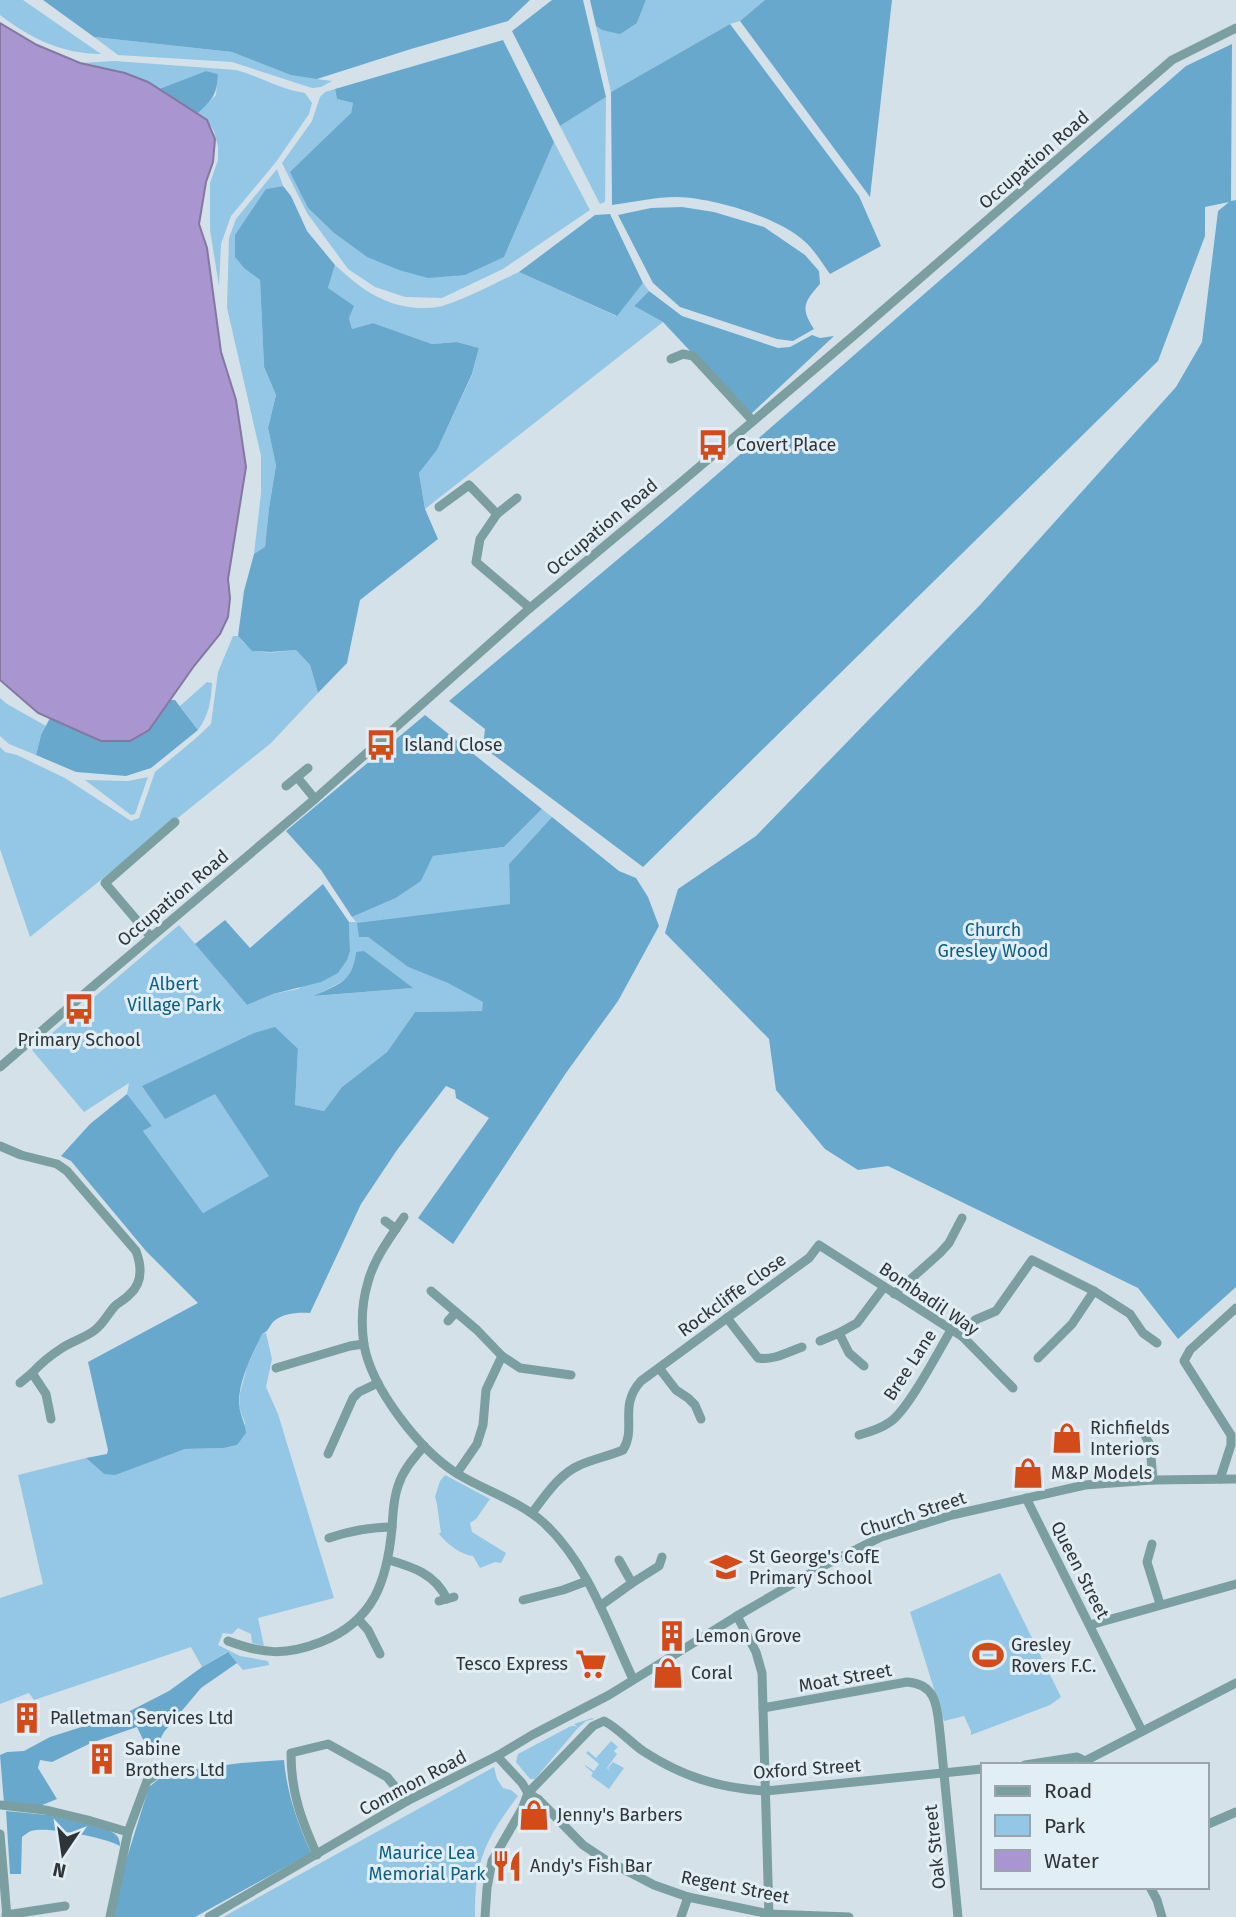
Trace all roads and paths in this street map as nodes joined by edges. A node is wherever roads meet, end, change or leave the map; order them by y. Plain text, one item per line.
1 (1236, 28) edge
2 (671, 359) dead end
3 (753, 421) junction
4 (517, 498) dead end
5 (439, 507) dead end
6 (497, 514) junction
7 (530, 608) junction
8 (308, 768) dead end
9 (297, 777) junction
10 (286, 786) dead end
11 (315, 799) junction
12 (175, 822) dead end
13 (105, 883) junction
14 (95, 891) dead end
15 (151, 937) junction
16 (0, 1067) edge
17 (0, 1146) edge
18 (404, 1217) dead end
19 (962, 1218) dead end
20 (385, 1222) dead end
21 (396, 1228) junction
22 (819, 1245) joint
23 (884, 1287) junction
24 (431, 1291) dead end
25 (1094, 1291) junction
26 (894, 1294) junction
27 (1236, 1308) edge
28 (456, 1311) junction
29 (727, 1318) junction
30 (448, 1321) dead end
31 (951, 1330) junction
32 (839, 1333) junction
33 (963, 1337) junction
34 (820, 1341) dead end
35 (1157, 1343) dead end
36 (364, 1344) junction
37 (802, 1347) dead end
38 (299, 1349) dead end
39 (502, 1356) junction
40 (1038, 1358) dead end
41 (302, 1360) junction
42 (864, 1366) dead end
43 (276, 1368) dead end
44 (659, 1368) junction
45 (32, 1373) junction
46 (571, 1374) dead end
47 (20, 1383) dead end
48 (378, 1383) junction
49 (1013, 1388) dead end
50 (51, 1419) dead end
51 (701, 1419) dead end
52 (1140, 1426) dead end
53 (859, 1435) dead end
54 (424, 1446) junction
55 (328, 1454) dead end
56 (457, 1473) junction
57 (1220, 1479) junction
58 (1236, 1479) edge
59 (1153, 1480) junction
60 (1026, 1498) junction
61 (532, 1513) junction
62 (392, 1527) junction
63 (329, 1538) dead end
64 (1152, 1544) dead end
65 (662, 1557) dead end
66 (388, 1560) junction
67 (619, 1560) dead end
68 (587, 1581) junction
69 (632, 1583) junction
70 (1236, 1584) edge
71 (447, 1599) dead end
72 (523, 1600) dead end
73 (1160, 1604) junction
74 (600, 1606) junction
75 (737, 1616) junction
76 (358, 1619) junction
77 (1090, 1625) junction
78 (228, 1641) dead end
79 (380, 1654) dead end
80 (634, 1679) junction
81 (1236, 1683) edge
82 (763, 1708) junction
83 (1142, 1731) junction
84 (497, 1756) junction
85 (1038, 1763) edge
86 (1086, 1763) edge
87 (166, 1768) dead end
88 (981, 1769) edge
89 (943, 1773) junction
90 (766, 1791) junction
91 (528, 1793) junction
92 (407, 1801) junction
93 (0, 1805) edge
94 (1236, 1812) edge
95 (1208, 1824) edge
96 (128, 1832) junction
97 (0, 1835) edge
98 (317, 1855) junction
99 (1151, 1889) edge
100 (688, 1897) junction
101 (65, 1906) dead end
102 (728, 1906) junction
103 (53, 1913) edge
104 (769, 1915) edge
105 (6, 1916) edge
106 (110, 1917) edge
107 (209, 1917) edge
108 (485, 1917) edge
109 (681, 1917) edge
110 (726, 1917) edge
111 (849, 1917) edge
112 (958, 1917) edge
113 (1162, 1917) edge

1 - 3 street, Occupation Road
2 - 3 street
3 - 7 street, Occupation Road
4 - 6 street
5 - 6 street
6 - 7 street
7 - 11 street, Occupation Road
8 - 9 street
9 - 10 street
9 - 11 street
11 - 15 street, Occupation Road
12 - 13 street
13 - 14 street
13 - 15 street
15 - 16 street, Occupation Road
17 - 45 street
18 - 21 street
19 - 26 street
20 - 21 street
21 - 36 street
22 - 23 street, Bombadil Way
22 - 29 street, Rockcliffe Close
23 - 26 street, Bombadil Way
23 - 32 street
24 - 28 street
25 - 33 street
25 - 35 street
25 - 40 street
26 - 31 street, Bombadil Way
27 - 57 street
28 - 30 street
28 - 39 street
29 - 37 street
29 - 44 street, Rockcliffe Close
31 - 33 street, Bombadil Way
31 - 53 street, Bree Lane
32 - 34 street
32 - 42 street
33 - 49 street, Bombadil Way
36 - 41 street
36 - 48 street
38 - 41 street
39 - 46 street
39 - 56 street
41 - 43 street
44 - 51 street
44 - 61 street, Rockcliffe Close
45 - 47 street
45 - 50 street
48 - 54 street
48 - 55 street
52 - 59 street
54 - 56 street
54 - 62 street
56 - 61 street
57 - 58 street, Church Street
57 - 59 street, Church Street
59 - 60 street, Church Street
60 - 75 street, Church Street
60 - 77 street, Queen Street
61 - 68 street
62 - 63 street
62 - 66 street
64 - 73 street
65 - 69 street
66 - 71 street
66 - 76 street
67 - 69 street
68 - 72 street
68 - 74 street
69 - 74 street
70 - 73 street
73 - 77 street
74 - 80 street
75 - 80 street, Church Street
75 - 82 street
76 - 78 street
76 - 79 street
77 - 83 street, Queen Street
80 - 84 street, Common Road
81 - 83 street
82 - 89 street, Moat Street
82 - 90 street
83 - 86 street
84 - 91 street, Regent Street
84 - 92 street, Common Road
85 - 86 street
87 - 96 street
88 - 89 street, Oxford Street
89 - 90 street, Oxford Street
89 - 112 street, Oak Street
90 - 91 street, Oxford Street
90 - 104 street
91 - 100 street, Regent Street
91 - 108 street
92 - 98 street, Common Road
92 - 98 street
93 - 96 street
94 - 95 street
96 - 106 street
97 - 105 street
98 - 107 street, Common Road
99 - 113 street
100 - 102 street, Regent Street
100 - 109 street
101 - 103 street
102 - 104 street, Regent Street
102 - 110 street
103 - 105 street
104 - 111 street, Regent Street

